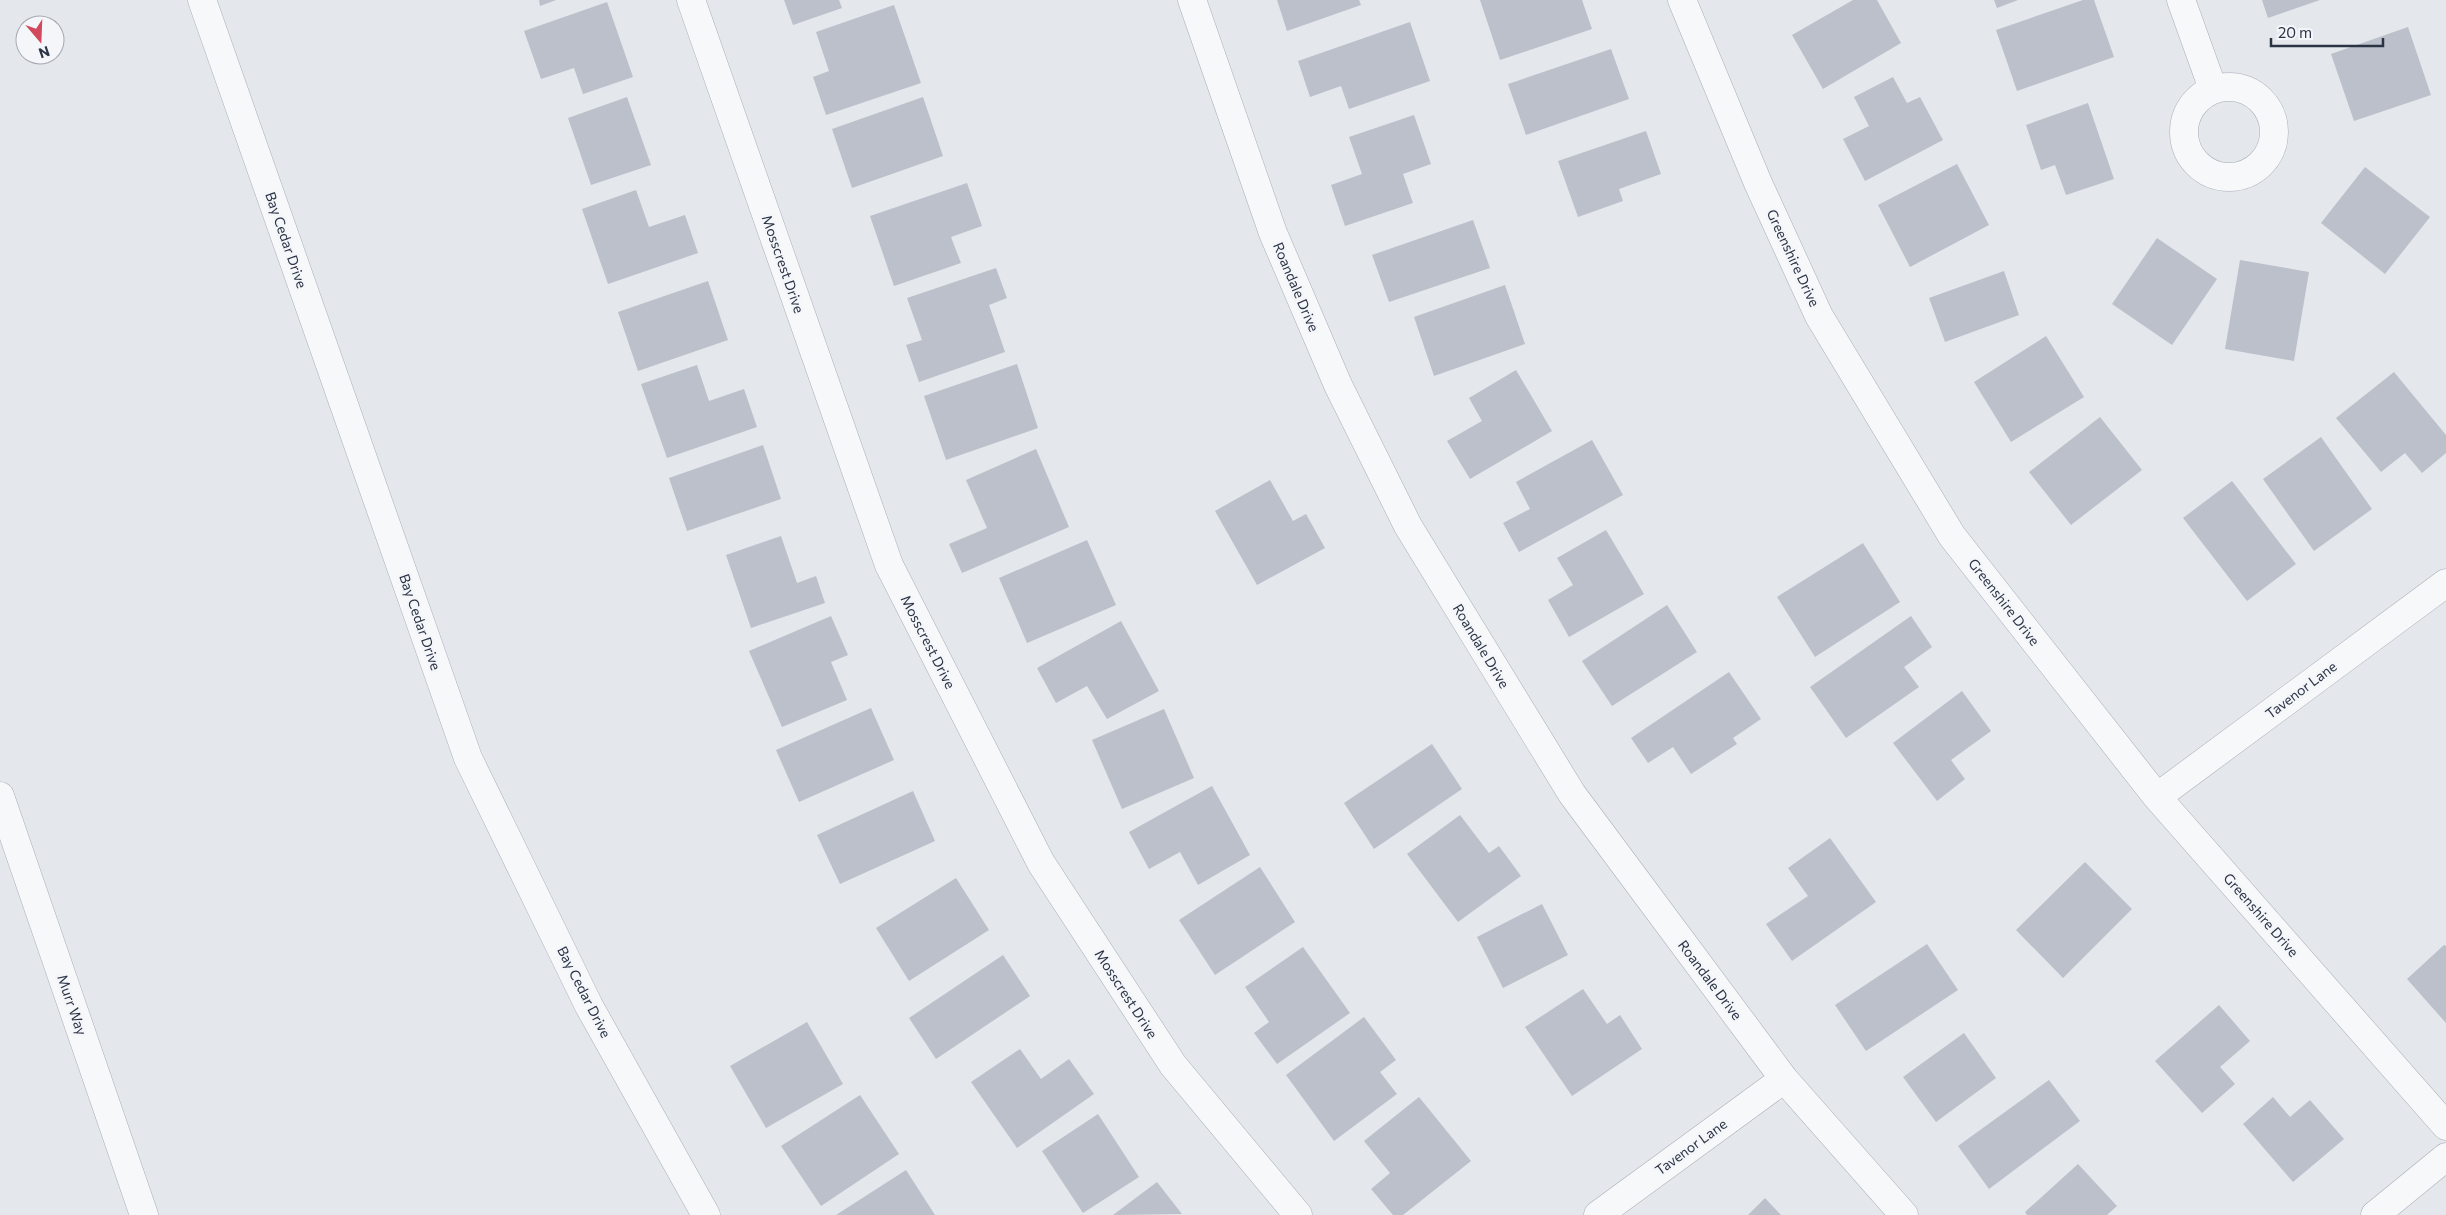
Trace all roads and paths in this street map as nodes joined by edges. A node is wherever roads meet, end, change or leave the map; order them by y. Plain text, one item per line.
1 (202, 0) edge
2 (690, 0) edge
3 (1192, 0) edge
4 (1682, 0) edge
5 (2181, 0) edge
6 (2213, 89) dead end
7 (2446, 583) edge
8 (0, 796) edge
9 (2157, 797) junction
10 (1784, 1079) junction
11 (2446, 1126) edge
12 (2446, 1157) edge
13 (144, 1215) edge
14 (706, 1215) edge
15 (1298, 1215) edge
16 (1598, 1215) edge
17 (1904, 1215) edge
18 (2375, 1215) edge

1 - 14 street, Bay Cedar Drive
2 - 15 street, Mosscrest Drive
3 - 10 street, Roandale Drive
4 - 9 street, Greenshire Drive
5 - 6 street
7 - 9 street, Tavenor Lane
8 - 13 street, Murr Way
9 - 11 street, Greenshire Drive
10 - 16 street, Tavenor Lane
10 - 17 street, Roandale Drive
12 - 18 street

